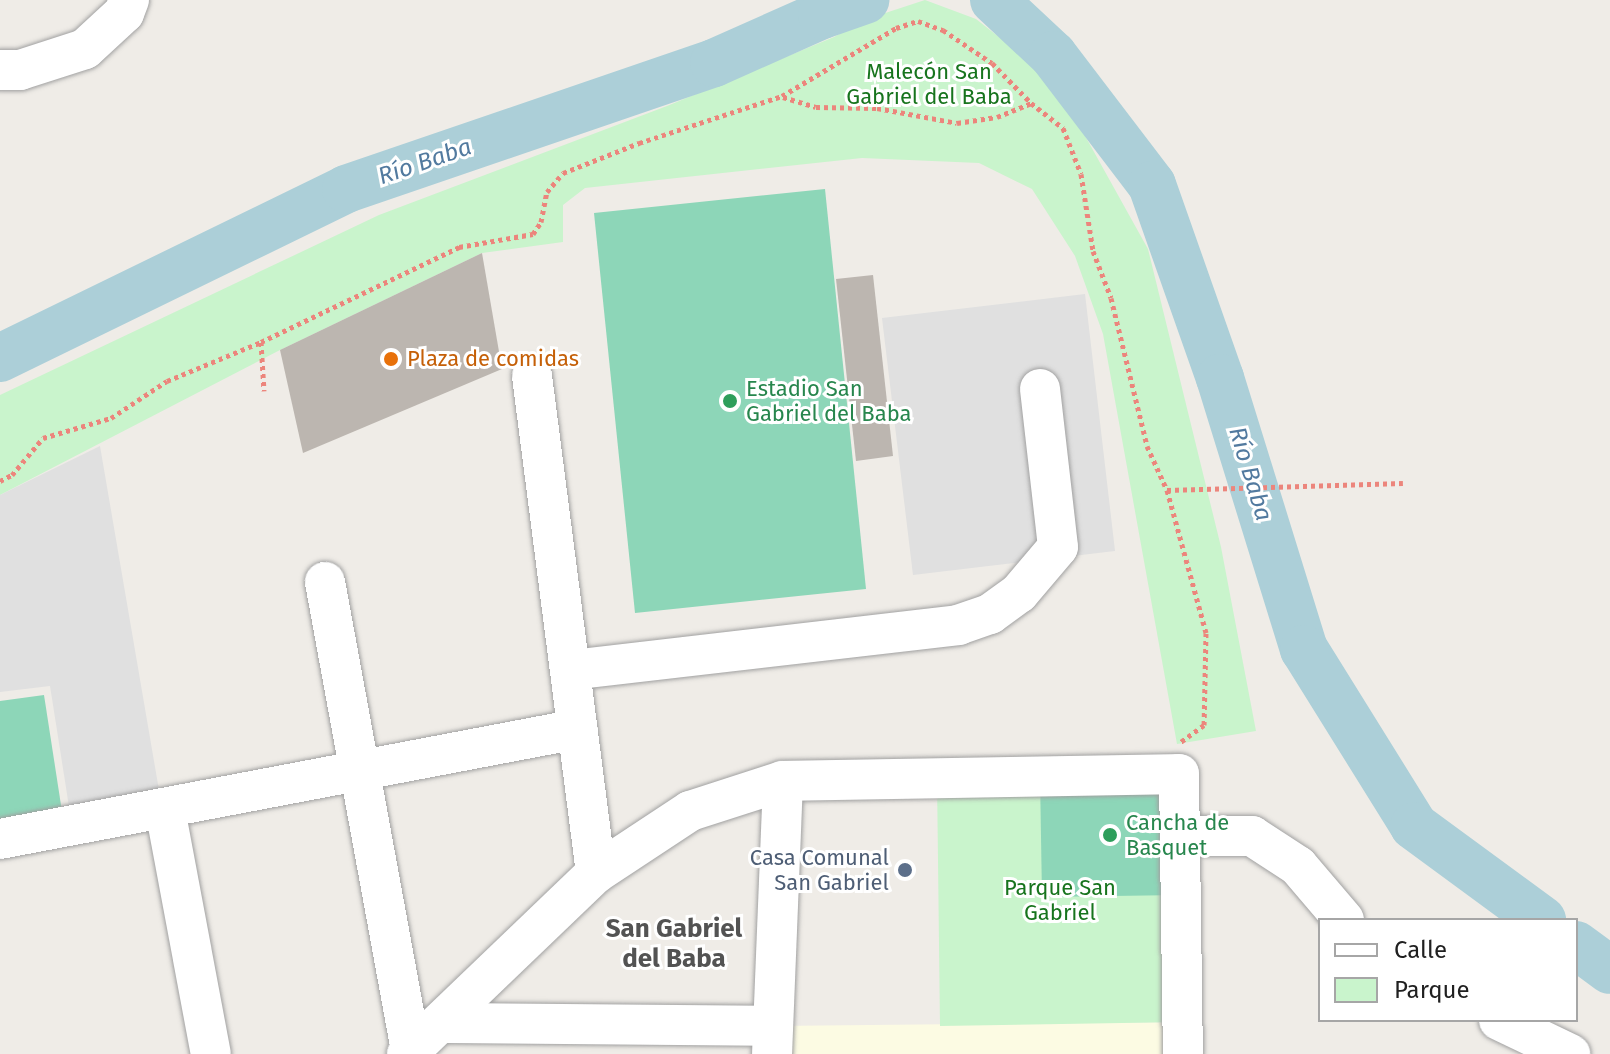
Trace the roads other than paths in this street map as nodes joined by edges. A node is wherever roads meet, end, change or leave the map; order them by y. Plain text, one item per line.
1 (129, 0) edge
2 (0, 70) edge
3 (532, 376) dead end
4 (1040, 389) dead end
5 (325, 582) dead end
6 (571, 670) junction
7 (578, 729) junction
8 (358, 772) junction
9 (783, 781) junction
10 (165, 809) junction
11 (1181, 836) junction
12 (0, 839) edge
13 (596, 873) junction
14 (1342, 918) edge
15 (1503, 1022) edge
16 (441, 1023) junction
17 (1183, 1038) edge
18 (772, 1040) edge
19 (409, 1052) edge
20 (211, 1054) edge
21 (1570, 1054) edge

1 - 2 street
3 - 6 street
4 - 6 street
5 - 8 street
6 - 7 street
7 - 8 street
7 - 13 street
8 - 10 street
8 - 19 street
9 - 11 street
9 - 13 street
9 - 18 street
10 - 12 street
10 - 20 street
11 - 14 street
11 - 17 street
13 - 16 street
15 - 21 street
16 - 18 street
16 - 19 street

